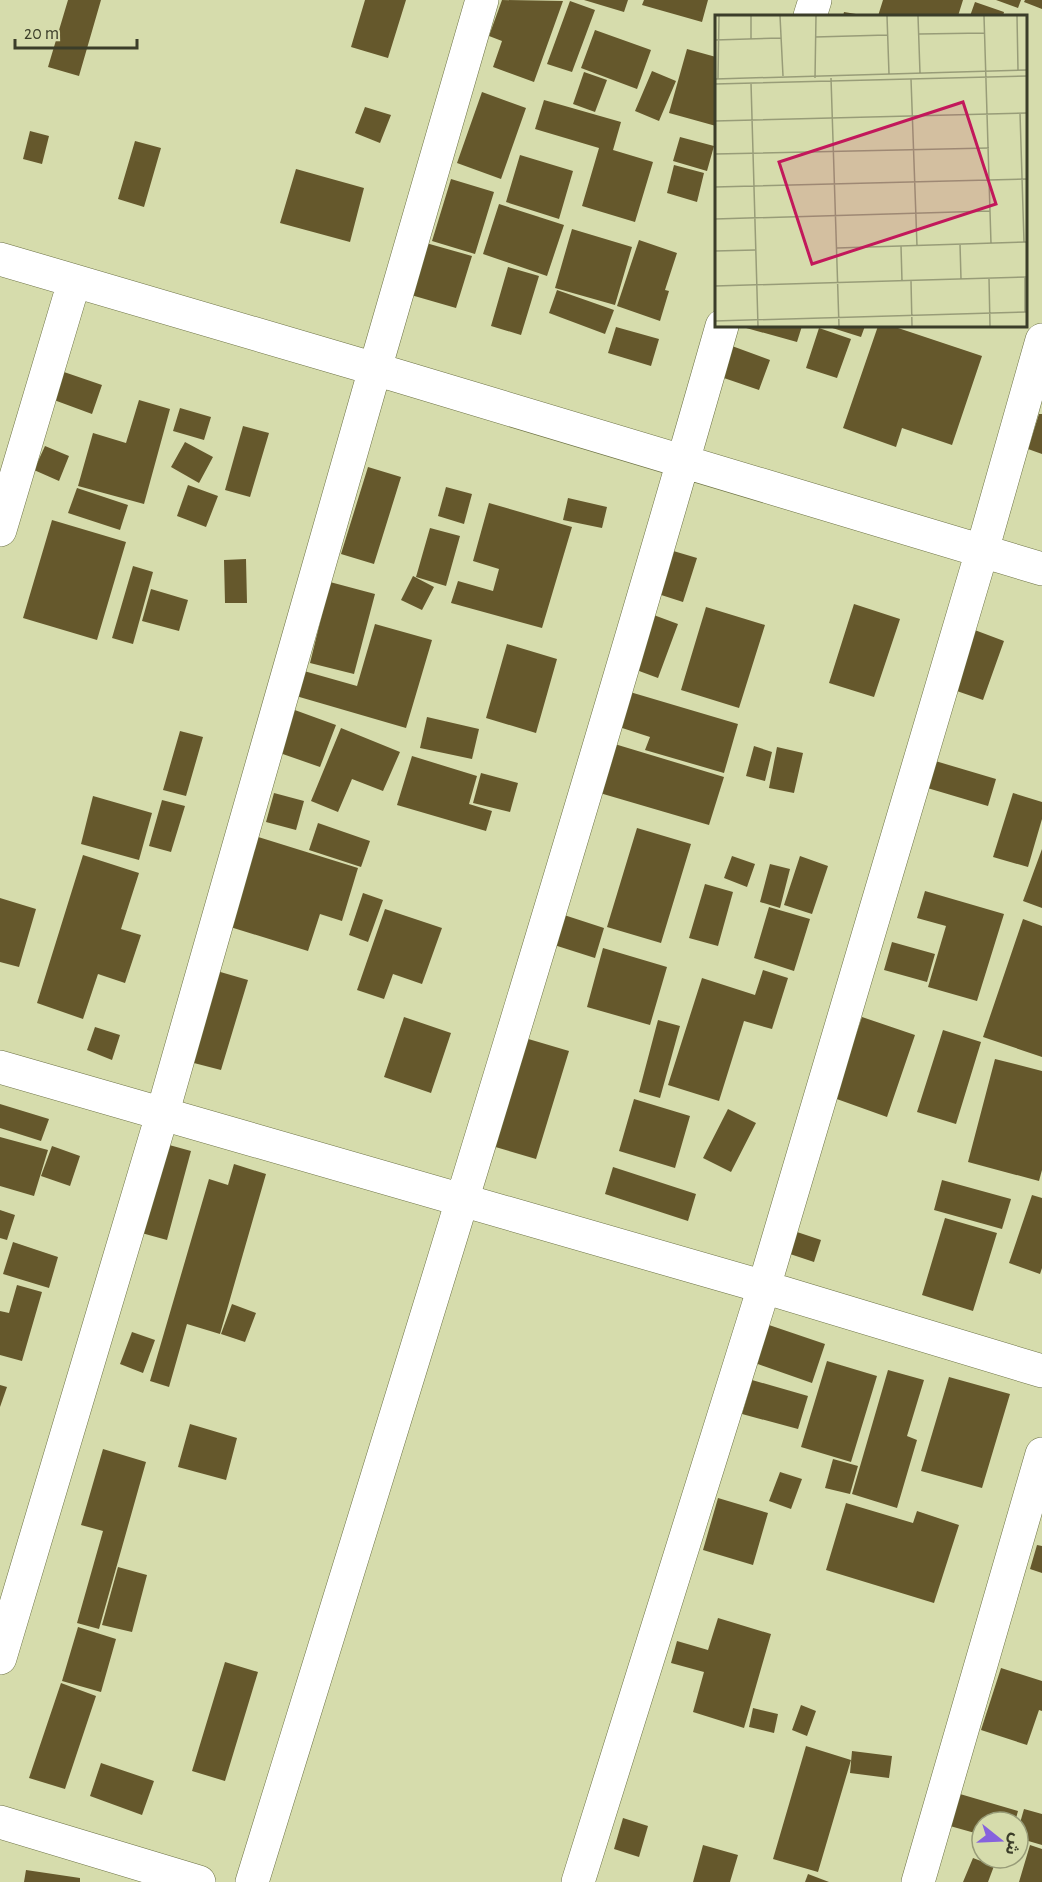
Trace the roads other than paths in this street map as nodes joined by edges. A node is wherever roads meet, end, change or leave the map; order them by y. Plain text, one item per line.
1 (482, 0) edge
2 (815, 0) edge
3 (810, 15) edge
4 (0, 259) edge
5 (74, 282) junction
6 (722, 327) edge
7 (1042, 340) edge
8 (375, 369) junction
9 (683, 462) junction
10 (0, 530) edge
11 (982, 551) junction
12 (1042, 569) edge
13 (0, 1067) edge
14 (162, 1114) junction
15 (462, 1202) junction
16 (764, 1287) junction
17 (1042, 1371) edge
18 (1042, 1454) edge
19 (0, 1658) edge
20 (0, 1822) edge
21 (199, 1882) edge
22 (252, 1882) edge
23 (578, 1882) edge
24 (918, 1882) edge

1 - 8 street
2 - 3 street
4 - 5 street
5 - 8 street
5 - 10 street
6 - 9 street
7 - 11 street
8 - 9 street
8 - 14 street
9 - 11 street
9 - 15 street
11 - 12 street
11 - 16 street
13 - 14 street
14 - 15 street
14 - 19 street
15 - 16 street
15 - 22 street
16 - 17 street
16 - 23 street
18 - 24 street
20 - 21 street

